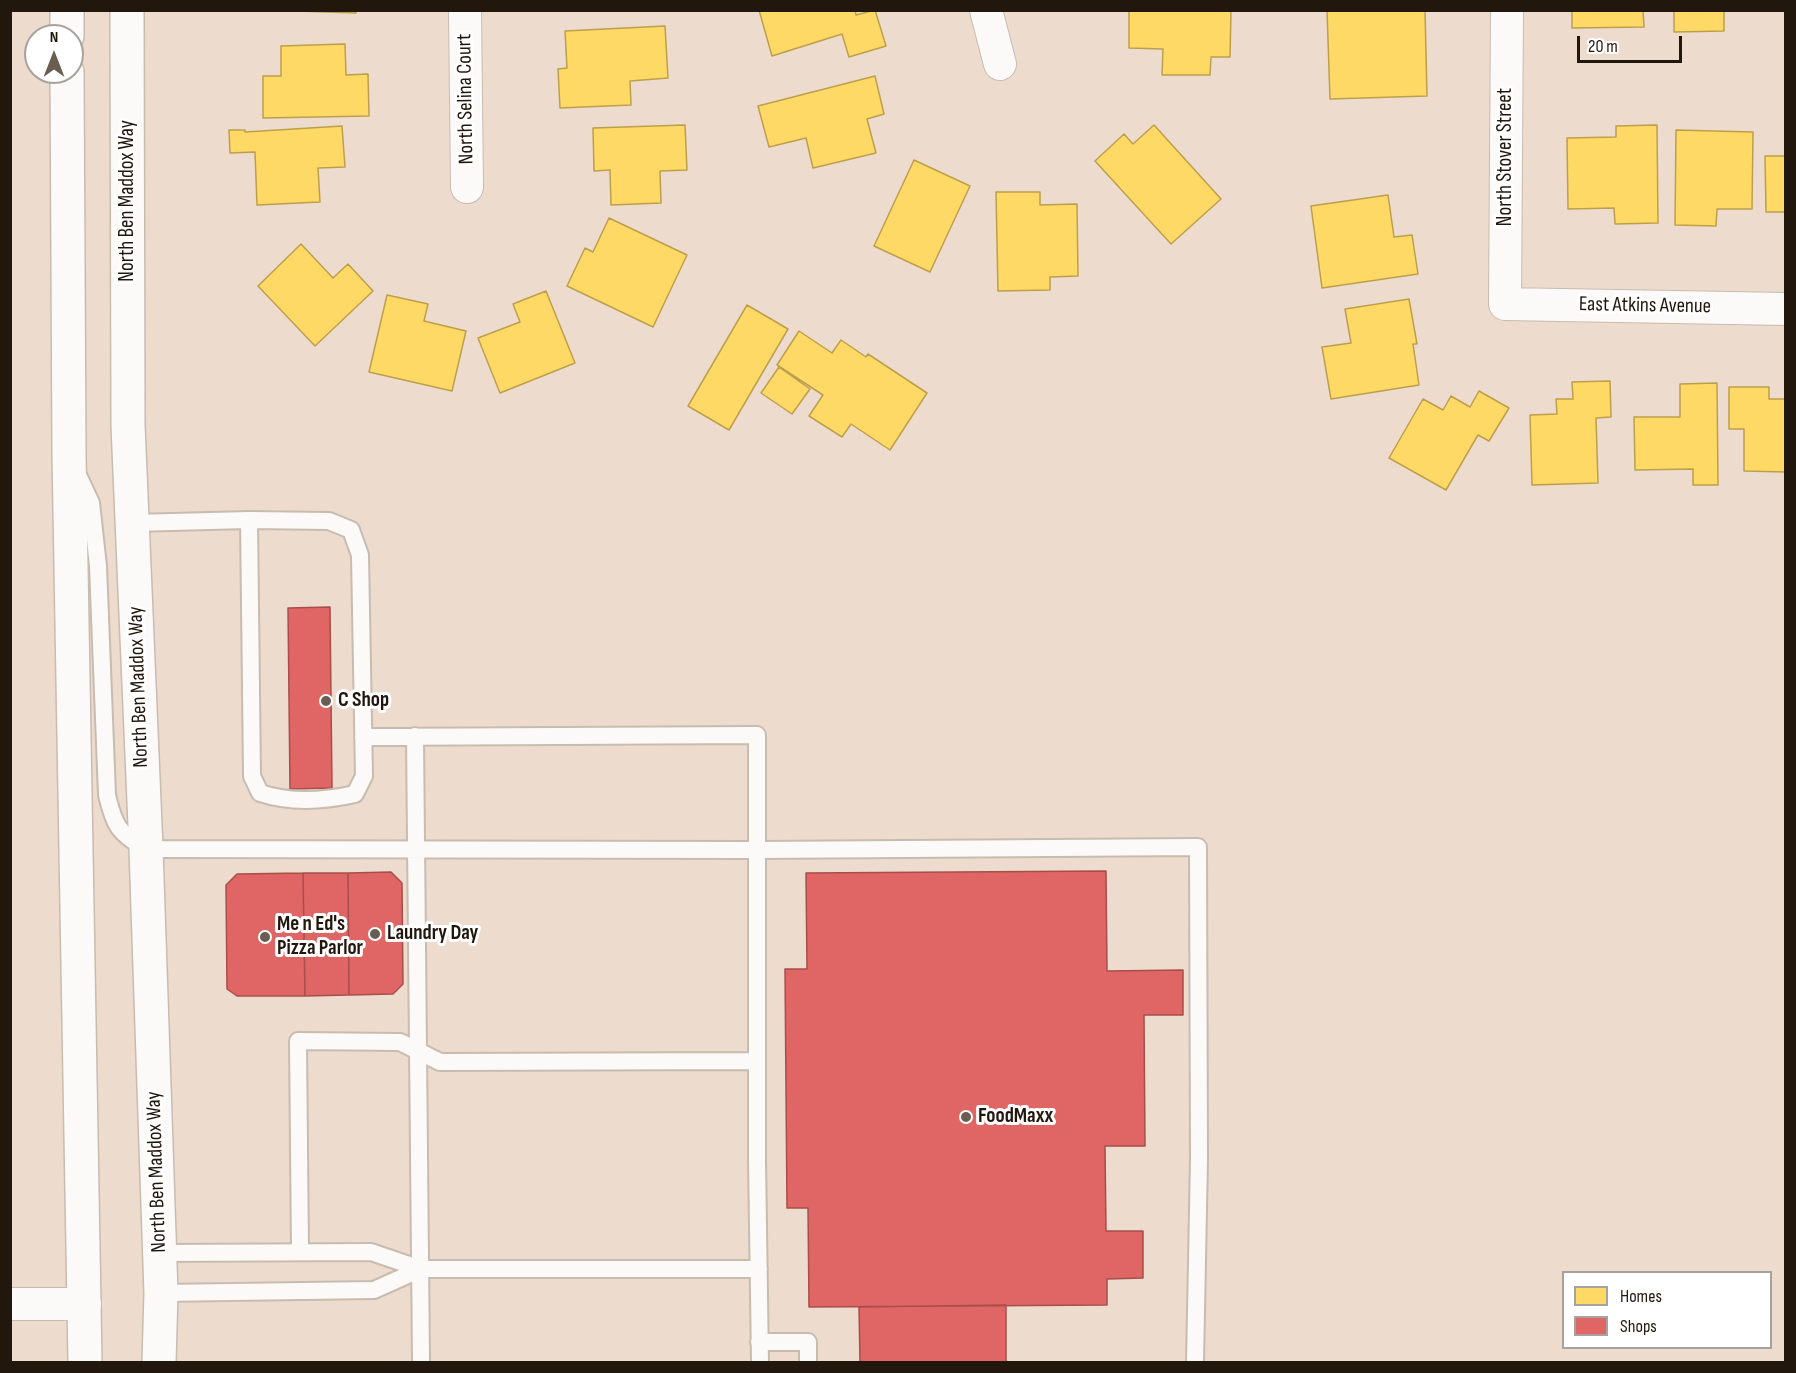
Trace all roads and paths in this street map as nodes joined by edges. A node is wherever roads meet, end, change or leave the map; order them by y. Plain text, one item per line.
1 (127, 10) edge
2 (465, 10) edge
3 (986, 10) edge
4 (1507, 10) edge
5 (1000, 64) dead end
6 (67, 84) edge
7 (467, 187) dead end
8 (1506, 304) joint
9 (1785, 309) edge
10 (69, 453) junction
11 (249, 520) junction
12 (133, 523) junction
13 (415, 736) junction
14 (363, 737) junction
15 (146, 849) junction
16 (417, 849) junction
17 (756, 850) junction
18 (419, 1051) junction
19 (757, 1061) junction
20 (300, 1252) junction
21 (159, 1253) junction
22 (420, 1269) junction
23 (759, 1269) junction
24 (161, 1293) junction
25 (10, 1304) edge
26 (85, 1304) junction
27 (759, 1342) junction
28 (85, 1362) edge
29 (159, 1362) edge
30 (420, 1362) edge
31 (760, 1362) edge
32 (808, 1362) edge
33 (1195, 1362) edge

1 - 12 main road, North Ben Maddox Way
2 - 7 street, North Selina Court
3 - 5 street
4 - 8 street, North Stover Street
6 - 10 main road
8 - 9 street, East Atkins Avenue
10 - 15 lane
10 - 26 main road
11 - 12 lane
11 - 14 lane
11 - 14 lane
12 - 15 main road, North Ben Maddox Way
13 - 14 lane
13 - 16 lane
13 - 17 lane
15 - 16 lane
15 - 21 main road, North Ben Maddox Way
16 - 17 lane
16 - 18 lane
17 - 19 lane
17 - 33 lane
18 - 19 lane
18 - 20 lane
18 - 22 lane
19 - 23 lane
20 - 21 lane
20 - 22 lane
21 - 24 main road, North Ben Maddox Way
22 - 23 lane
22 - 24 lane
22 - 30 lane
23 - 27 lane
24 - 29 main road, North Ben Maddox Way
25 - 26 street
26 - 28 main road
27 - 31 lane
27 - 32 lane

